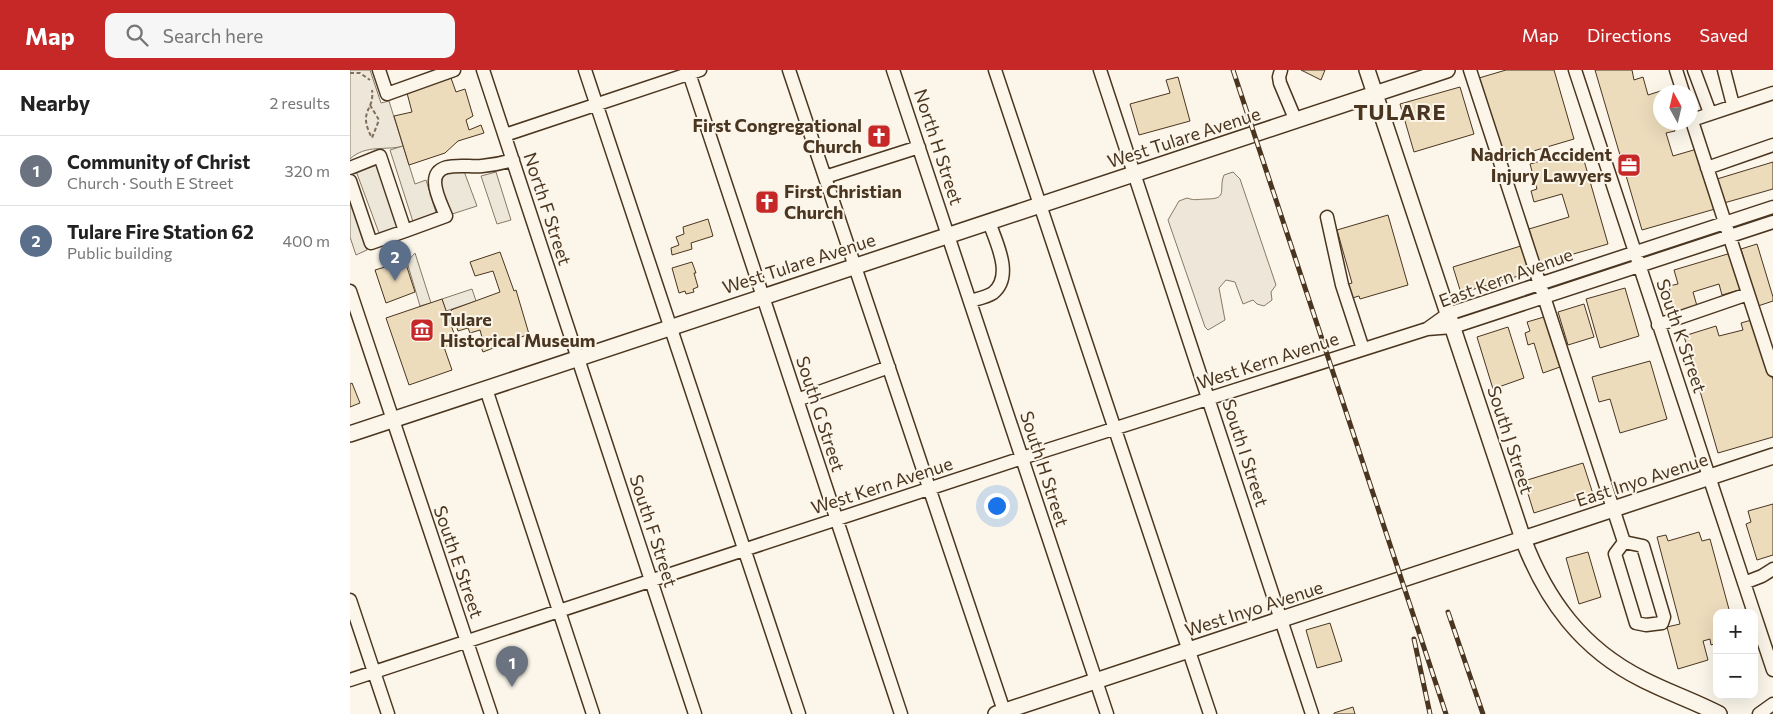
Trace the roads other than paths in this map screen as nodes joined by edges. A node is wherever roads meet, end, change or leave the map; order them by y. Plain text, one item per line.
1 (379, 70) edge
2 (454, 70) edge
3 (483, 70) edge
4 (585, 70) edge
5 (789, 70) edge
6 (894, 70) edge
7 (995, 70) edge
8 (1100, 70) edge
9 (1281, 70) edge
10 (1367, 70) edge
11 (1444, 70) edge
12 (1470, 70) edge
13 (1575, 70) edge
14 (1676, 70) edge
15 (1694, 70) edge
16 (1724, 70) edge
17 (692, 71) edge
18 (1681, 85) edge
19 (1773, 93) edge
20 (1375, 94) junction
21 (597, 104) junction
22 (1733, 106) junction
23 (1710, 113) junction
24 (1698, 116) edge
25 (1296, 121) junction
26 (1695, 130) edge
27 (505, 135) junction
28 (1773, 145) edge
29 (919, 147) junction
30 (513, 160) junction
31 (350, 168) edge
32 (1707, 168) junction
33 (1135, 174) junction
34 (825, 177) junction
35 (350, 181) edge
36 (1039, 206) junction
37 (1773, 207) edge
38 (1327, 217) dead end
39 (989, 222) junction
40 (1773, 222) edge
41 (1725, 224) junction
42 (405, 231) junction
43 (948, 235) junction
44 (1729, 237) junction
45 (1634, 253) junction
46 (1638, 265) junction
47 (855, 266) junction
48 (1540, 284) junction
49 (350, 291) edge
50 (1748, 294) junction
51 (762, 296) junction
52 (1544, 296) junction
53 (970, 301) junction
54 (1451, 321) junction
55 (1658, 325) junction
56 (669, 328) junction
57 (1427, 329) joint
58 (1363, 349) junction
59 (577, 359) junction
60 (890, 368) junction
61 (1773, 370) edge
62 (486, 389) junction
63 (1208, 398) junction
64 (797, 400) junction
65 (393, 420) junction
66 (1114, 428) junction
67 (350, 434) edge
68 (1773, 456) edge
69 (1022, 458) junction
70 (1710, 477) junction
71 (930, 488) junction
72 (1614, 509) junction
73 (836, 519) junction
74 (1523, 539) junction
75 (1624, 542) junction
76 (743, 550) junction
77 (1773, 569) edge
78 (651, 581) junction
79 (1744, 583) junction
80 (350, 600) edge
81 (1753, 609) edge
82 (559, 611) junction
83 (1281, 619) junction
84 (1758, 625) edge
85 (466, 642) junction
86 (1189, 650) junction
87 (1773, 670) edge
88 (374, 672) junction
89 (350, 680) edge
90 (1096, 681) junction
91 (1773, 704) edge
92 (1001, 713) edge
93 (388, 714) edge
94 (491, 714) edge
95 (593, 714) edge
96 (696, 714) edge
97 (799, 714) edge
98 (901, 714) edge
99 (1107, 714) edge
100 (1210, 714) edge
101 (1312, 714) edge
102 (1719, 714) edge
103 (1759, 714) edge

1 - 2 street
3 - 27 street, North F Street
4 - 21 street
5 - 34 street
6 - 29 street, North H Street
7 - 36 street
8 - 33 street, South I Street
9 - 25 street
10 - 20 main road, South J Street
11 - 20 main road, West Tulare Avenue
12 - 48 street
13 - 45 street, South K Street
14 - 18 street
15 - 23 street
16 - 22 street
17 - 21 street
17 - 51 street, South G Street
19 - 22 street
20 - 25 main road, West Tulare Avenue
20 - 54 main road, South J Street
21 - 27 street
21 - 56 street
22 - 23 street
23 - 24 street
25 - 33 main road, West Tulare Avenue
26 - 32 street
27 - 30 street, North F Street
28 - 32 street
29 - 34 street
29 - 43 street, North H Street
30 - 42 street
30 - 59 street, North F Street
31 - 42 street
32 - 41 street
33 - 36 main road, West Tulare Avenue
33 - 63 street, South I Street
34 - 47 street
35 - 42 street
36 - 39 main road, West Tulare Avenue
36 - 66 street
37 - 41 street, East Kern Avenue
38 - 58 street
39 - 43 main road, West Tulare Avenue
39 - 53 street
40 - 44 street, East Kern Avenue
41 - 44 street
41 - 45 street, East Kern Avenue
43 - 47 main road, West Tulare Avenue
43 - 53 street, South H Street
44 - 46 street, East Kern Avenue
44 - 50 street
45 - 46 street, South K Street
45 - 48 street, East Kern Avenue
46 - 52 street, East Kern Avenue
46 - 55 street, South K Street
47 - 51 main road, West Tulare Avenue
47 - 60 street
48 - 52 street
48 - 54 street, East Kern Avenue
49 - 65 street, South E Street
50 - 55 street
50 - 61 street
51 - 56 main road, West Tulare Avenue
51 - 64 street, South G Street
52 - 54 street, East Kern Avenue
52 - 72 street
53 - 69 street, South H Street
54 - 57 street, East Kern Avenue
54 - 74 main road, South J Street
55 - 70 street, South K Street
56 - 59 main road, West Tulare Avenue
56 - 76 street
57 - 58 street, West Kern Avenue
58 - 63 street, West Kern Avenue
59 - 62 main road, West Tulare Avenue
59 - 78 street, South F Street
60 - 64 street
60 - 71 street
62 - 65 main road, West Tulare Avenue
62 - 82 street
63 - 66 street, West Kern Avenue
63 - 83 street, South I Street
64 - 73 street, South G Street
65 - 67 main road, West Tulare Avenue
65 - 85 street, South E Street
66 - 69 street, West Kern Avenue
66 - 86 street
68 - 70 main road, East Inyo Avenue
69 - 71 street, West Kern Avenue
69 - 90 street, South H Street
70 - 72 main road, East Inyo Avenue
70 - 79 street, South K Street
71 - 73 street, West Kern Avenue
71 - 92 street
72 - 74 main road, East Inyo Avenue
72 - 75 street
73 - 76 street, West Kern Avenue
73 - 98 street, South G Street
74 - 83 main road, West Inyo Avenue
74 - 102 main road, South J Street
75 - 75 street
76 - 78 street, West Kern Avenue
76 - 97 street
77 - 79 street
78 - 82 street, West Kern Avenue
78 - 96 street, South F Street
79 - 81 street, South K Street
80 - 88 street
82 - 85 street, West Kern Avenue
82 - 95 street
83 - 86 main road, West Inyo Avenue
83 - 101 street, South I Street
84 - 87 street, South K Street
85 - 88 street, West Kern Avenue
85 - 94 street, South E Street
86 - 90 main road, West Inyo Avenue
86 - 100 street
88 - 89 street, West Kern Avenue
88 - 93 street
90 - 92 main road, West Inyo Avenue
90 - 99 street, South H Street
91 - 103 street

